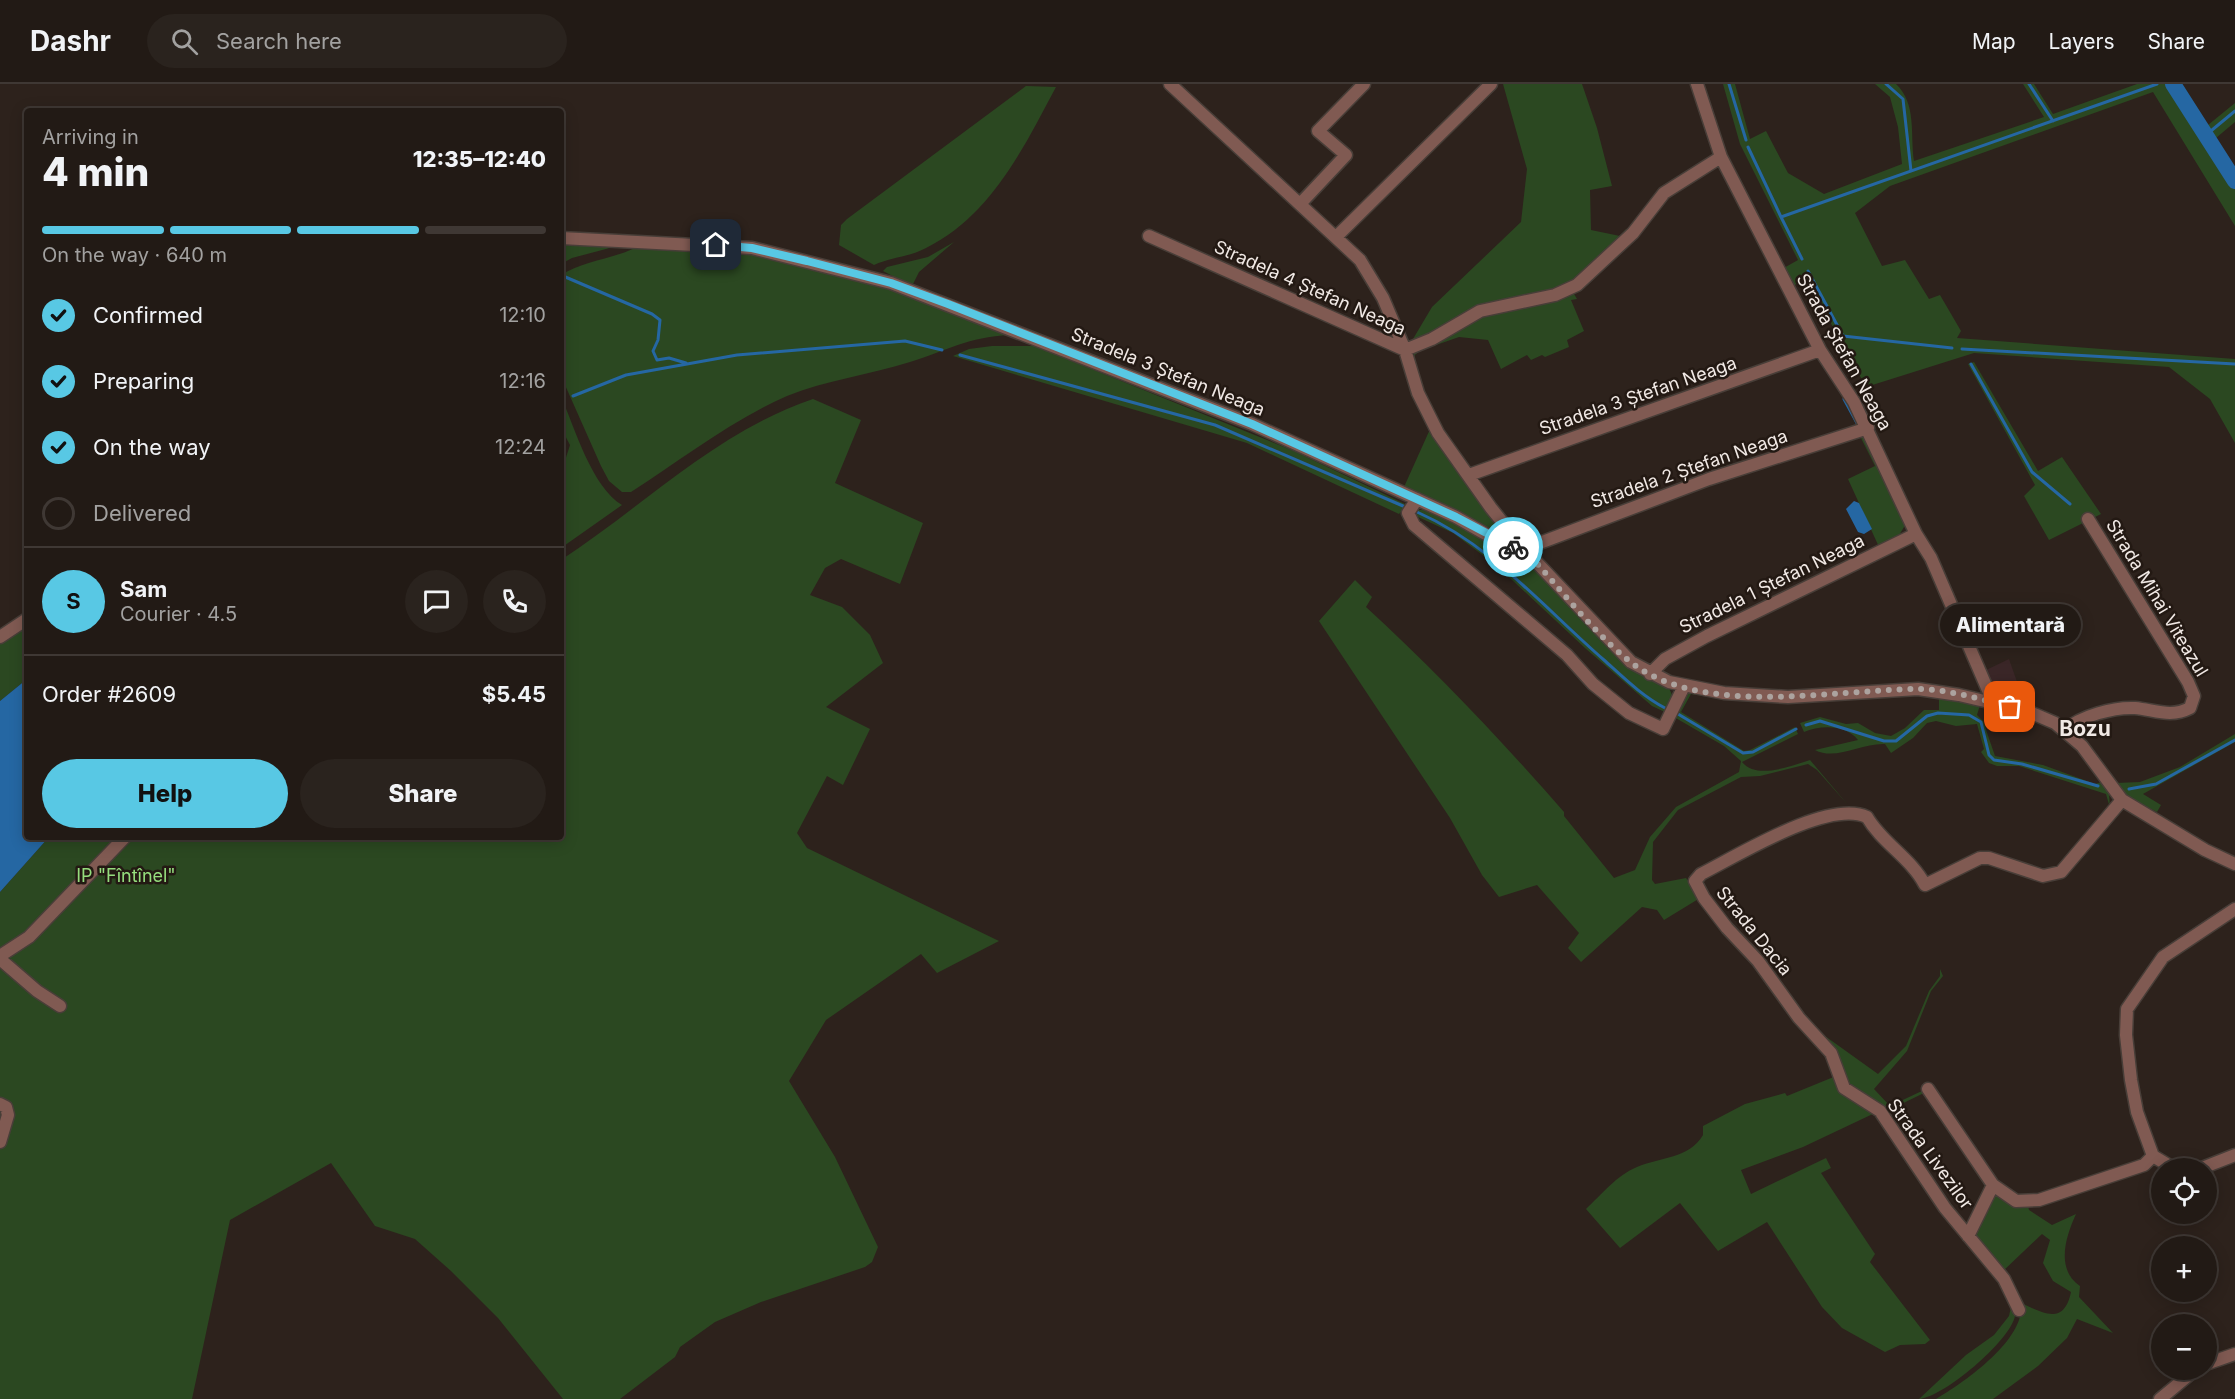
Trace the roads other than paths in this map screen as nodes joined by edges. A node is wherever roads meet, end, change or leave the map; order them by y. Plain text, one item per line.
1 (1170, 84) edge
2 (1364, 84) edge
3 (1491, 84) edge
4 (1697, 84) edge
5 (1721, 157) junction
6 (1300, 204) junction
7 (1149, 236) dead end
8 (1337, 237) junction
9 (564, 238) edge
10 (1405, 350) junction
11 (1820, 350) junction
12 (1868, 428) junction
13 (1469, 475) junction
14 (1417, 499) junction
15 (2088, 519) dead end
16 (1916, 534) junction
17 (1524, 549) junction
18 (24, 621) edge
19 (0, 637) edge
20 (1650, 674) junction
21 (1684, 686) junction
22 (1993, 702) junction
23 (2065, 730) junction
24 (2122, 800) junction
25 (122, 840) edge
26 (2235, 864) edge
27 (2235, 909) edge
28 (0, 957) edge
29 (60, 1006) dead end
30 (1928, 1089) dead end
31 (1860, 1098) joint
32 (0, 1104) edge
33 (0, 1142) edge
34 (2235, 1155) edge
35 (2153, 1156) junction
36 (2156, 1158) edge
37 (2217, 1162) edge
38 (1993, 1185) junction
39 (1968, 1236) junction
40 (2019, 1310) dead end
41 (2235, 1354) edge
42 (2217, 1360) edge
43 (2183, 1380) edge
44 (2160, 1399) edge

1 - 6 street
2 - 6 street
3 - 8 street
4 - 5 street, Strada Ștefan Neaga
5 - 10 street, Stradela 4 Ștefan Neaga
5 - 11 street, Strada Ștefan Neaga
6 - 8 street
7 - 10 street, Stradela 4 Ștefan Neaga
8 - 10 street
9 - 14 street, Stradela 3 Ștefan Neaga
10 - 13 street
11 - 12 street, Strada Ștefan Neaga
11 - 13 street, Stradela 3 Ștefan Neaga
12 - 16 street, Strada Ștefan Neaga
12 - 17 street, Stradela 2 Ștefan Neaga
13 - 17 street
14 - 17 street, Stradela 3 Ștefan Neaga
14 - 21 street
15 - 23 street, Strada Mihai Viteazul
16 - 20 street, Stradela 1 Ștefan Neaga
16 - 22 street, Strada Ștefan Neaga
17 - 20 street
18 - 19 street
20 - 21 street
21 - 22 street
22 - 23 street
23 - 24 street
24 - 26 street
24 - 31 street, Strada Dacia
25 - 28 street
27 - 35 street
28 - 29 street
30 - 38 street
31 - 39 street, Strada Livezilor
32 - 33 street
34 - 37 street
35 - 36 street
35 - 38 street
38 - 39 street, Strada Livezilor
39 - 40 street, Strada Livezilor
41 - 42 street
43 - 44 street

